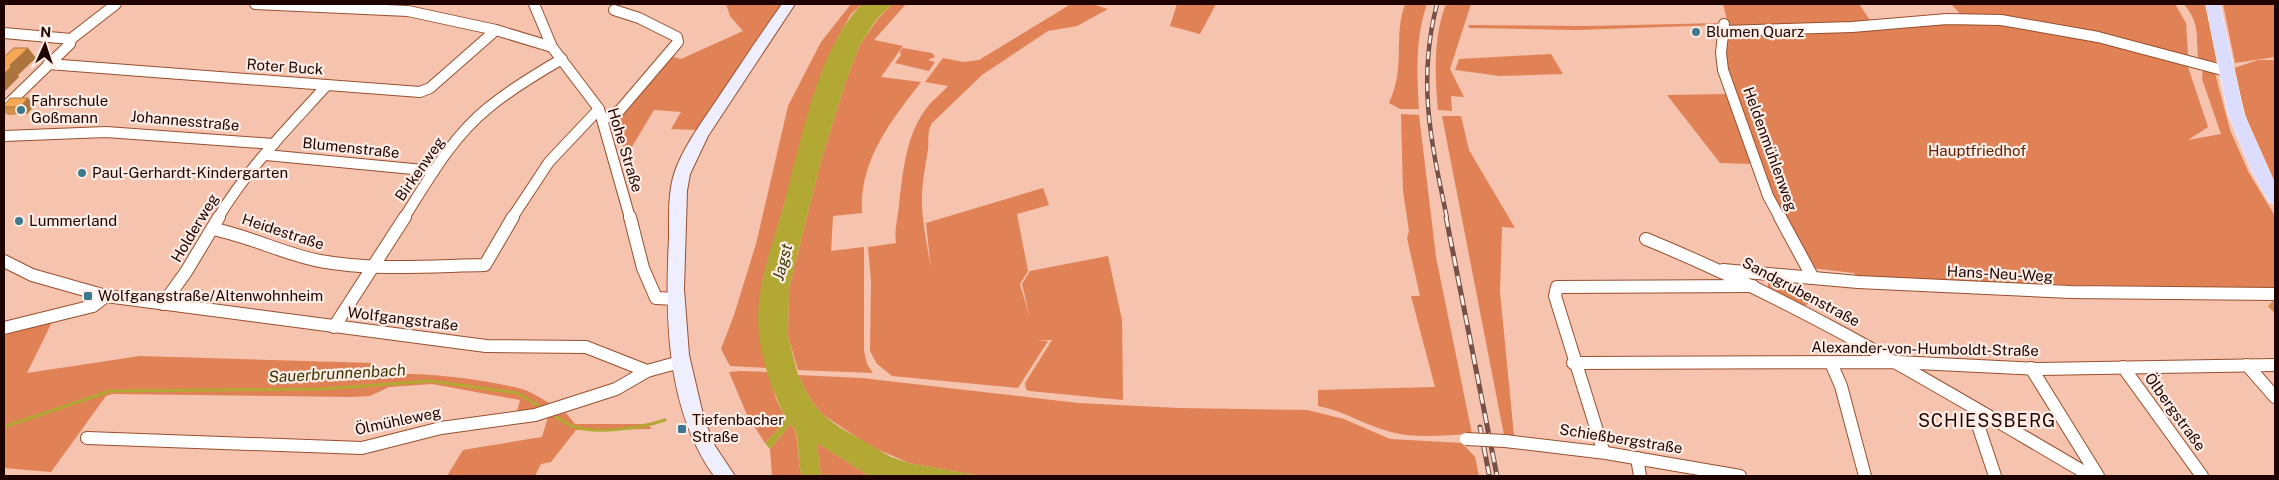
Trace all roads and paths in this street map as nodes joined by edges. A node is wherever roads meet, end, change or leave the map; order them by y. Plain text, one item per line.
1 (116, 4) edge
2 (255, 4) edge
3 (534, 4) edge
4 (788, 4) edge
5 (2213, 4) edge
6 (614, 10) dead end
7 (496, 30) junction
8 (4, 33) edge
9 (71, 38) junction
10 (552, 47) junction
11 (562, 59) junction
12 (48, 64) junction
13 (2226, 71) junction
14 (327, 85) junction
15 (4, 108) edge
16 (599, 109) junction
17 (602, 120) junction
18 (4, 136) edge
19 (274, 144) junction
20 (266, 155) junction
21 (434, 171) junction
22 (2275, 198) edge
23 (213, 228) junction
24 (1646, 239) dead end
25 (4, 261) edge
26 (373, 267) junction
27 (1723, 270) junction
28 (1813, 278) junction
29 (1757, 286) junction
30 (2275, 294) edge
31 (106, 296) junction
32 (677, 299) junction
33 (162, 304) junction
34 (334, 327) junction
35 (4, 328) edge
36 (680, 362) junction
37 (1897, 362) junction
38 (1573, 363) junction
39 (1831, 363) junction
40 (2275, 364) edge
41 (2247, 365) junction
42 (2123, 367) junction
43 (2032, 368) junction
44 (647, 372) junction
45 (2275, 397) edge
46 (1982, 414) junction
47 (87, 438) dead end
48 (1466, 439) dead end
49 (1603, 450) junction
50 (1637, 458) junction
51 (725, 476) edge
52 (1640, 476) edge
53 (1740, 476) edge
54 (1865, 476) edge
55 (1995, 476) edge
56 (2090, 476) edge
57 (2098, 476) edge
58 (2202, 476) edge

1 - 9 street
2 - 7 street
3 - 10 street, Hohe Straße
4 - 32 main road
5 - 13 main road
6 - 17 street
7 - 10 street
7 - 14 street, Roter Buck
8 - 9 street
9 - 12 street
10 - 11 street, Hohe Straße
11 - 16 street, Hohe Straße
11 - 21 street, Birkenweg
12 - 14 street, Roter Buck
12 - 15 street
13 - 22 main road
13 - 28 street, Heldenmühlenweg
14 - 19 street, Holderweg
16 - 17 street, Hohe Straße
16 - 26 street, Heidestraße
17 - 32 street, Hohe Straße
18 - 19 street, Johannesstraße
19 - 20 street, Holderweg
20 - 21 street, Blumenstraße
20 - 23 street, Holderweg
21 - 26 street, Birkenweg
23 - 26 street, Heidestraße
23 - 33 street, Holderweg
24 - 27 street, Sandgrubenstraße
25 - 31 street, Wolfgangstraße
26 - 34 street, Birkenweg
27 - 28 street, Hans-Neu-Weg
27 - 29 street, Sandgrubenstraße
28 - 30 street, Hans-Neu-Weg
29 - 37 street, Sandgrubenstraße
29 - 38 street
31 - 33 street, Wolfgangstraße
31 - 35 street
32 - 36 main road
33 - 34 street, Wolfgangstraße
34 - 44 street, Wolfgangstraße
36 - 44 street
36 - 51 main road
37 - 39 street, Alexander-von-Humboldt-Straße
37 - 43 street, Alexander-von-Humboldt-Straße
37 - 46 street, Sandgrubenstraße
38 - 39 street, Alexander-von-Humboldt-Straße
38 - 49 street
39 - 54 street
40 - 41 street, Alexander-von-Humboldt-Straße
41 - 42 street, Alexander-von-Humboldt-Straße
41 - 45 street
42 - 43 street, Alexander-von-Humboldt-Straße
42 - 58 street, Ölbergstraße
43 - 57 street
44 - 47 street, Ölmühleweg
46 - 55 street
46 - 56 street, Sandgrubenstraße
48 - 49 street, Schießbergstraße, bridge
49 - 50 street, Schießbergstraße
50 - 52 street
50 - 53 street, Schießbergstraße

